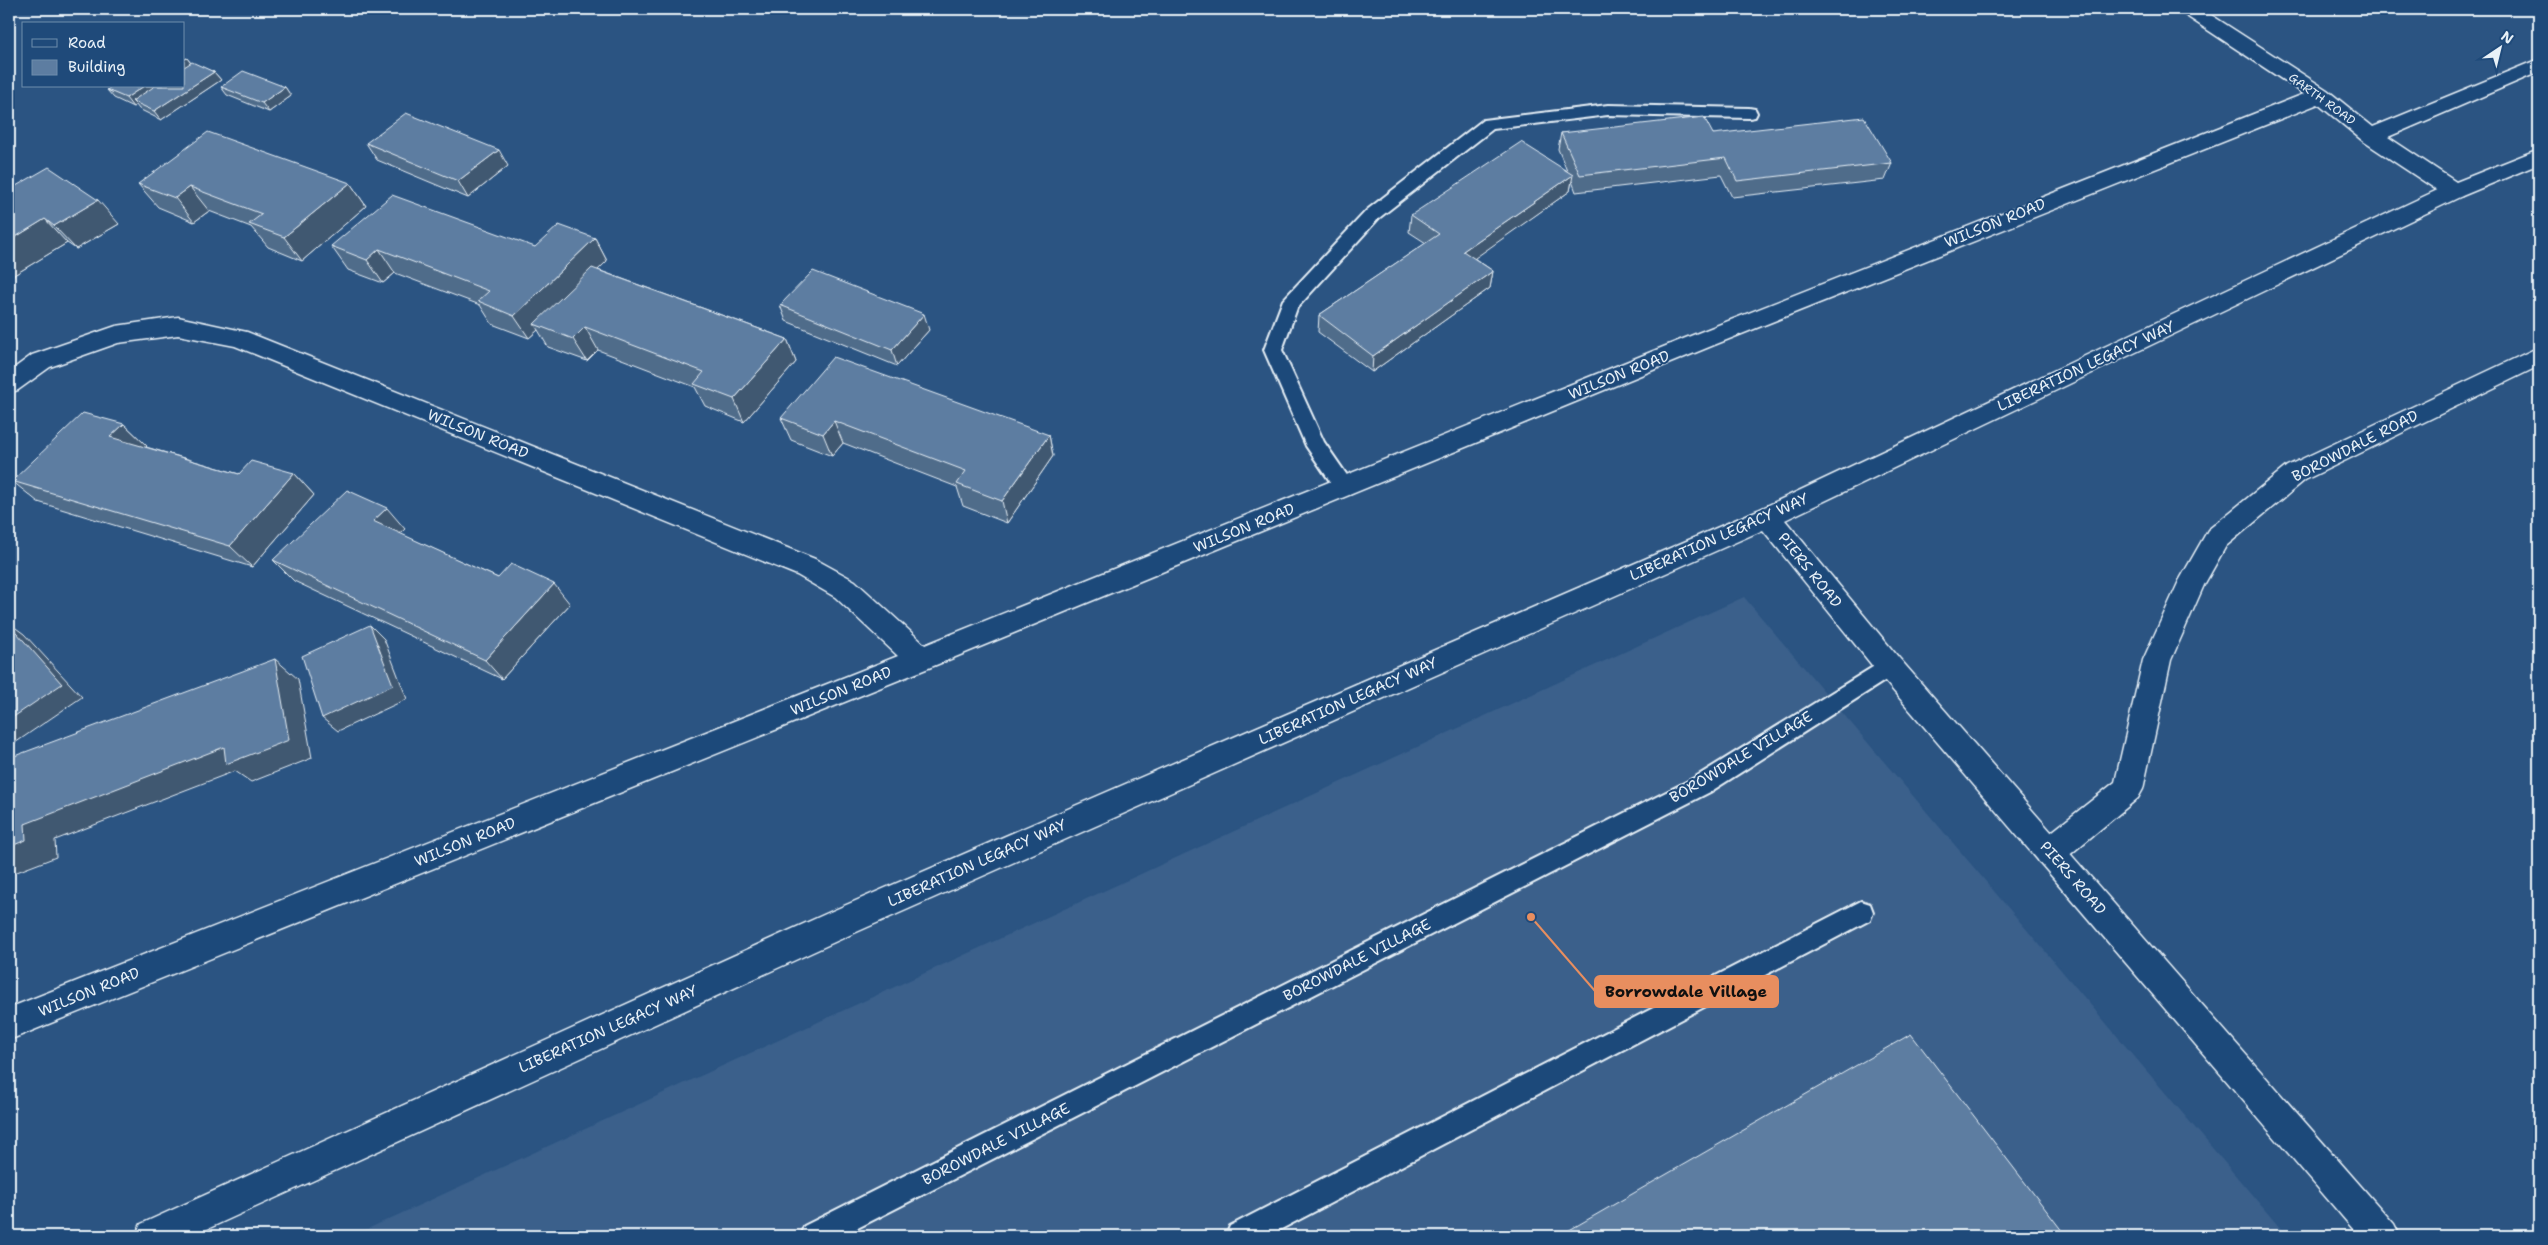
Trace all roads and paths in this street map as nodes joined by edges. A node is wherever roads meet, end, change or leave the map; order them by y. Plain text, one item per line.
1 (2189, 9) edge
2 (2539, 65) edge
3 (2320, 95) junction
4 (1749, 112) dead end
5 (2371, 136) junction
6 (2539, 156) edge
7 (2454, 192) junction
8 (2539, 356) edge
9 (9, 384) edge
10 (1345, 486) junction
11 (1767, 517) junction
12 (920, 659) junction
13 (1889, 666) junction
14 (2050, 852) junction
15 (1861, 912) dead end
16 (9, 1024) edge
17 (153, 1236) edge
18 (814, 1236) edge
19 (1240, 1236) edge
20 (2382, 1236) edge

1 - 3 street, GARTH ROAD
2 - 5 street
3 - 5 street, GARTH ROAD
3 - 10 street, WILSON ROAD
4 - 10 lane
5 - 7 street, GARTH ROAD
6 - 7 street, LIBERATION LEGACY WAY
7 - 11 street, LIBERATION LEGACY WAY
8 - 14 street, BOROWDALE ROAD
9 - 12 street, WILSON ROAD
10 - 12 street, WILSON ROAD
11 - 13 street, PIERS ROAD
11 - 17 street, LIBERATION LEGACY WAY
12 - 16 street, WILSON ROAD
13 - 14 street, PIERS ROAD
13 - 18 lane, BOROWDALE VILLAGE
14 - 20 street, PIERS ROAD
15 - 19 lane

